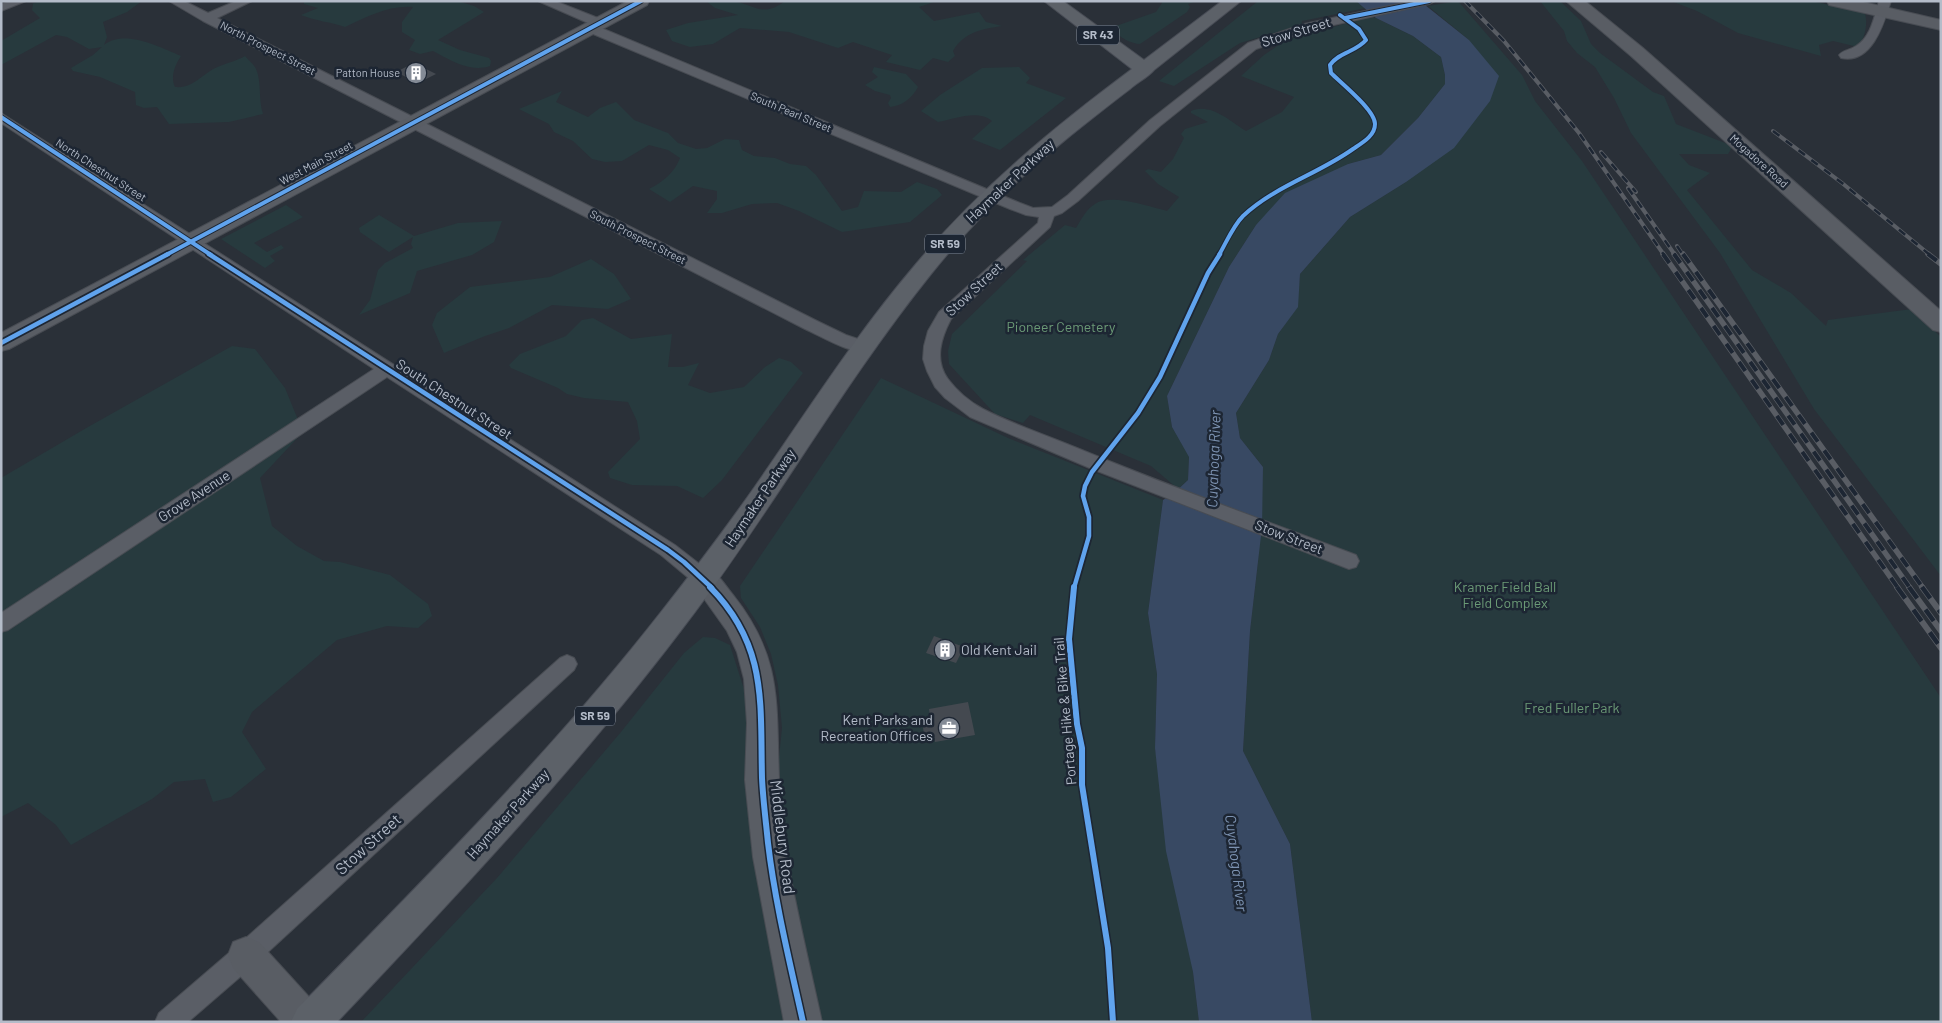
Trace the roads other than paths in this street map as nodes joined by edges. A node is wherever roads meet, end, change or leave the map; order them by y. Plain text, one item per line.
1 (20, 1) edge
2 (176, 1) edge
3 (246, 1) edge
4 (544, 1) edge
5 (641, 1) edge
6 (1052, 1) edge
7 (1233, 1) edge
8 (1574, 1) edge
9 (1836, 1) edge
10 (1428, 2) edge
11 (1883, 6) edge
12 (1, 8) edge
13 (1363, 14) joint
14 (208, 18) junction
15 (1344, 18) joint
16 (1941, 25) edge
17 (595, 26) junction
18 (1845, 55) dead end
19 (1145, 70) junction
20 (1, 117) edge
21 (413, 123) junction
22 (991, 195) junction
23 (1047, 213) junction
24 (190, 241) junction
25 (1941, 324) edge
26 (1, 343) edge
27 (864, 347) junction
28 (386, 369) junction
29 (1350, 561) dead end
30 (704, 579) junction
31 (1, 624) edge
32 (567, 664) dead end
33 (246, 955) junction
34 (168, 1022) edge
35 (308, 1022) edge
36 (803, 1022) edge

1 - 12 street
2 - 14 street, North Prospect Street
3 - 14 street
4 - 17 street
5 - 17 street, West Main Street
6 - 19 main road, SR 43
7 - 19 main road, Haymaker Parkway / SR 59
8 - 25 street, Mogadore Road
9 - 11 street
10 - 13 street
11 - 16 street
11 - 18 street
13 - 15 street
14 - 21 street, North Prospect Street
15 - 23 street, Stow Street
17 - 21 street, West Main Street
17 - 22 street, South Pearl Street
19 - 22 main road, Haymaker Parkway / SR 59
20 - 24 street, North Chestnut Street
21 - 24 street, West Main Street
21 - 27 street, South Prospect Street
22 - 23 street, South Pearl Street
22 - 27 main road, Haymaker Parkway / SR 59
23 - 29 street, Stow Street
24 - 26 street, West Main Street
24 - 28 street, South Chestnut Street
27 - 30 main road, Haymaker Parkway / SR 59
28 - 30 street, South Chestnut Street
28 - 31 street, Grove Avenue
30 - 35 main road, Haymaker Parkway / SR 59
30 - 36 street, Middlebury Road
32 - 33 street, Stow Street
33 - 34 street, Stow Street
33 - 35 street

